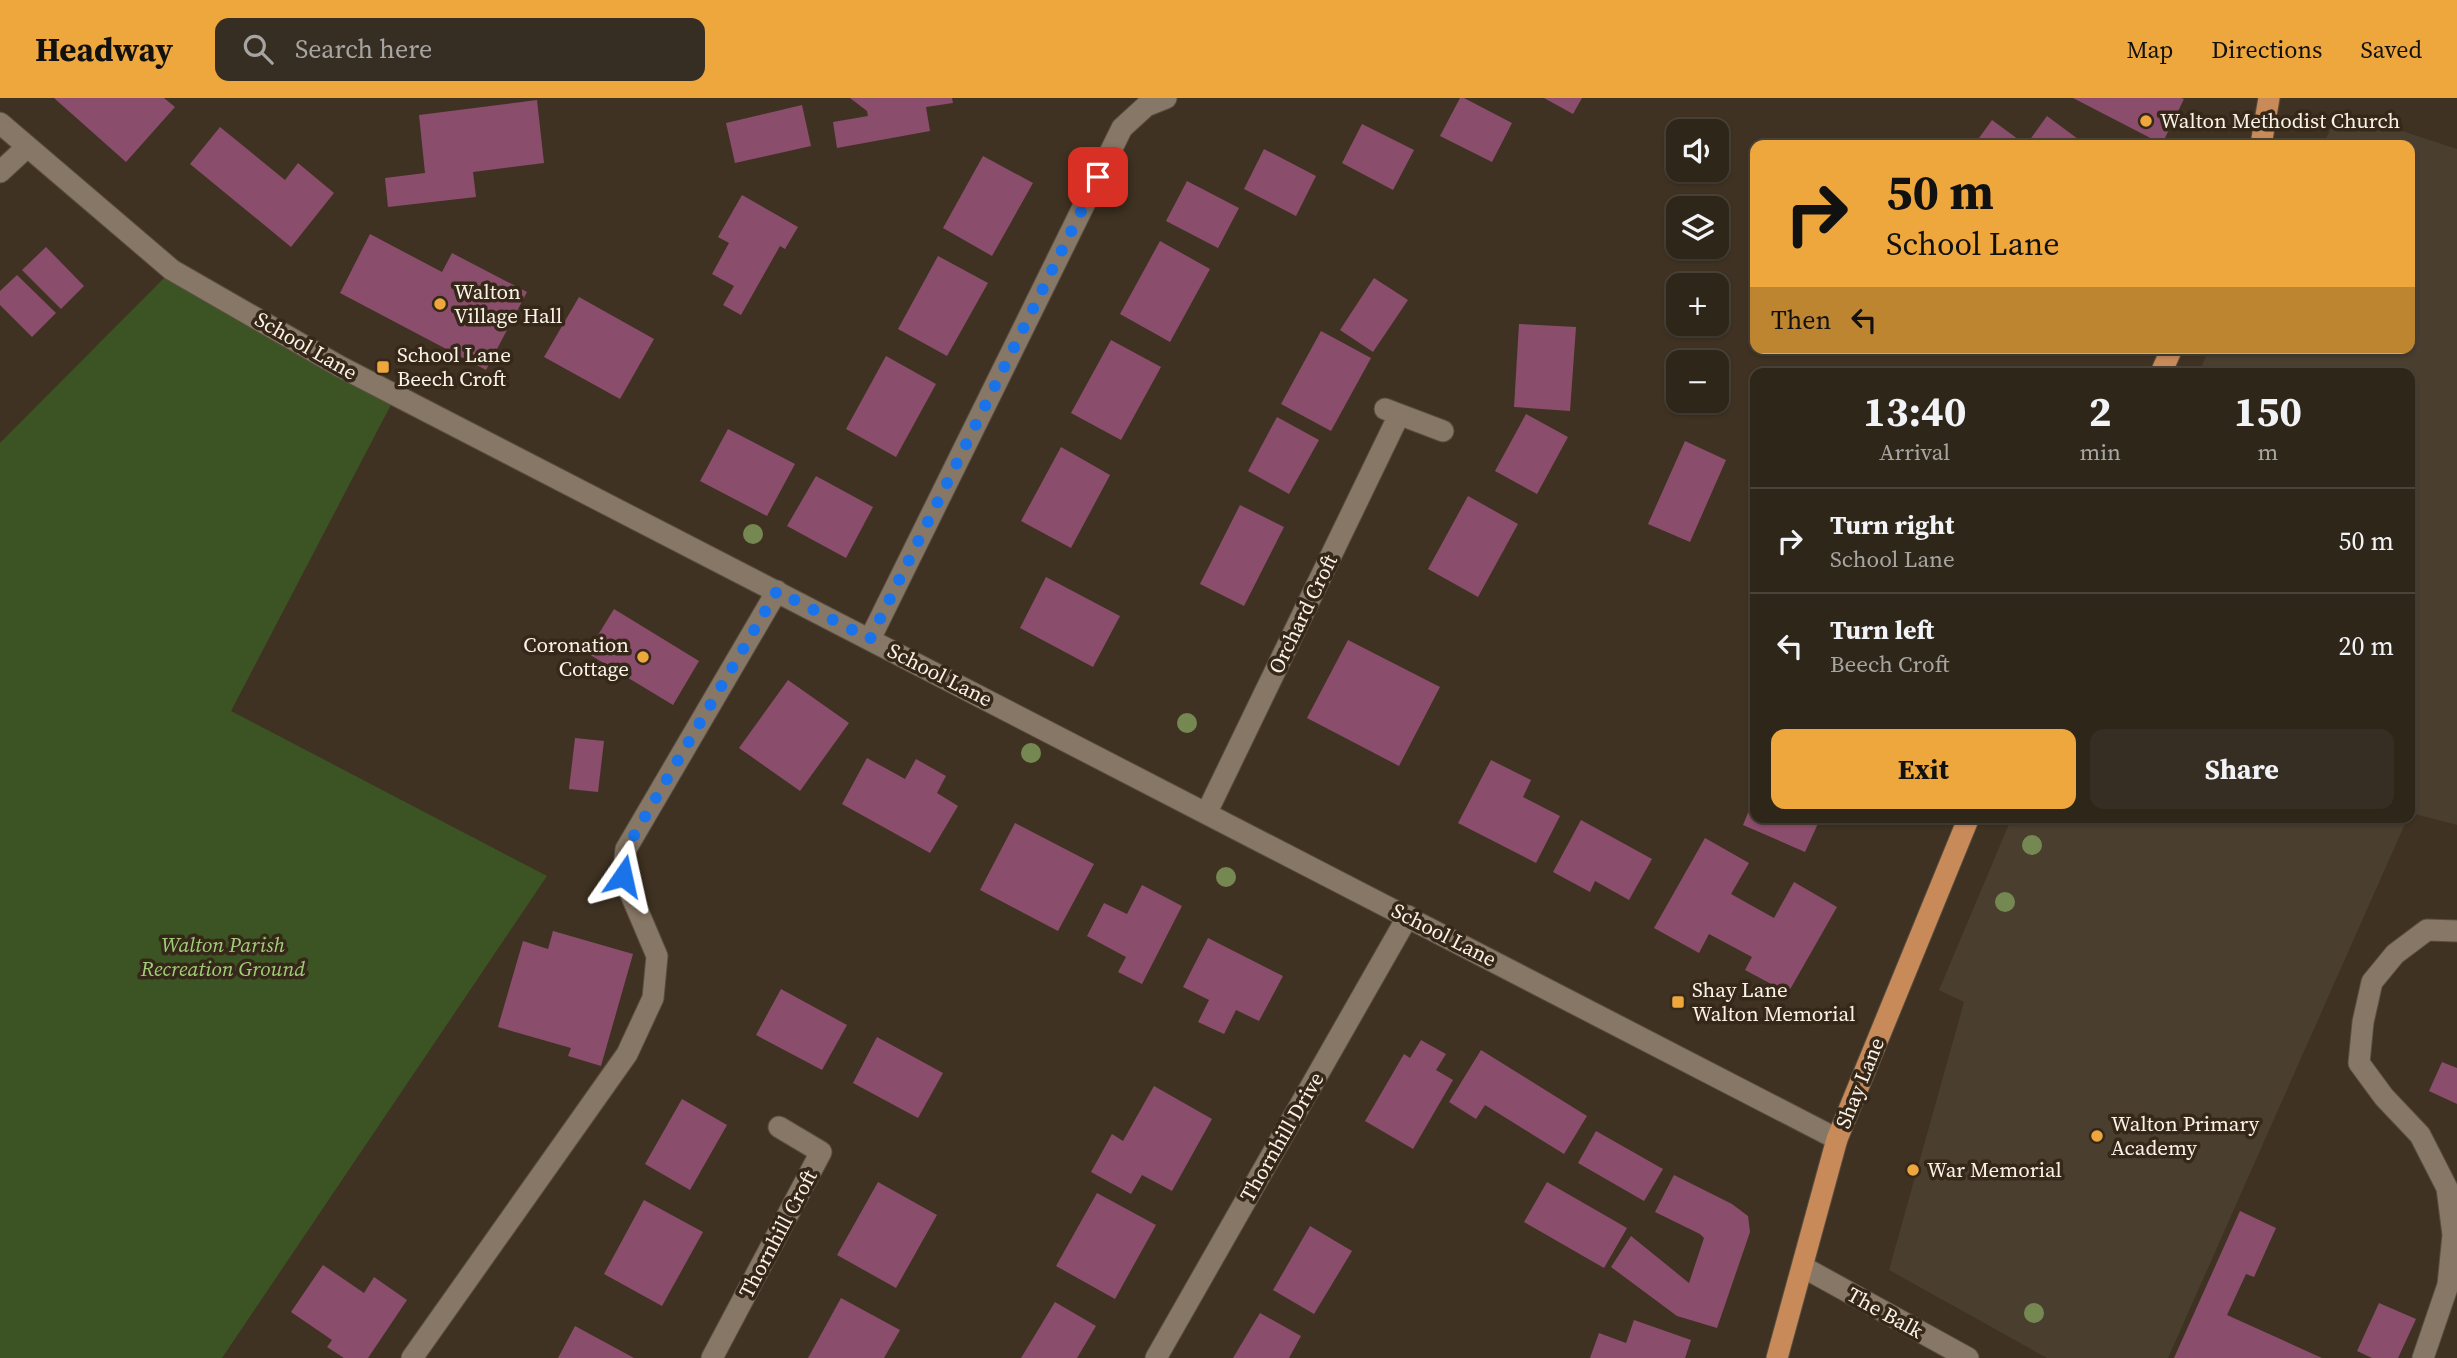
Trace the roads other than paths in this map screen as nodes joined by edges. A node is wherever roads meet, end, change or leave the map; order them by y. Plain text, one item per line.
1 (1166, 98) edge
2 (2269, 98) edge
3 (0, 123) edge
4 (2262, 140) edge
5 (27, 147) junction
6 (0, 172) edge
7 (1443, 432) dead end
8 (777, 591) junction
9 (870, 639) junction
10 (1207, 812) junction
11 (1967, 823) edge
12 (1408, 916) junction
13 (2457, 931) edge
14 (779, 1127) dead end
15 (1837, 1139) junction
16 (1802, 1267) junction
17 (412, 1358) edge
18 (712, 1358) edge
19 (1156, 1358) edge
20 (1777, 1358) edge
21 (1968, 1358) edge
22 (2423, 1358) edge

1 - 9 street
2 - 4 main road
3 - 5 street, School Lane
5 - 6 street
5 - 8 street, School Lane
7 - 10 street, Orchard Croft
8 - 9 street, School Lane
8 - 17 street
9 - 10 street, School Lane
10 - 12 street, School Lane
11 - 15 main road, Shay Lane
12 - 15 street, School Lane
12 - 19 street, Thornhill Drive
13 - 22 street
14 - 18 street, Thornhill Croft
15 - 16 main road, Shay Lane
16 - 20 main road, Shay Lane
16 - 21 street, The Balk

